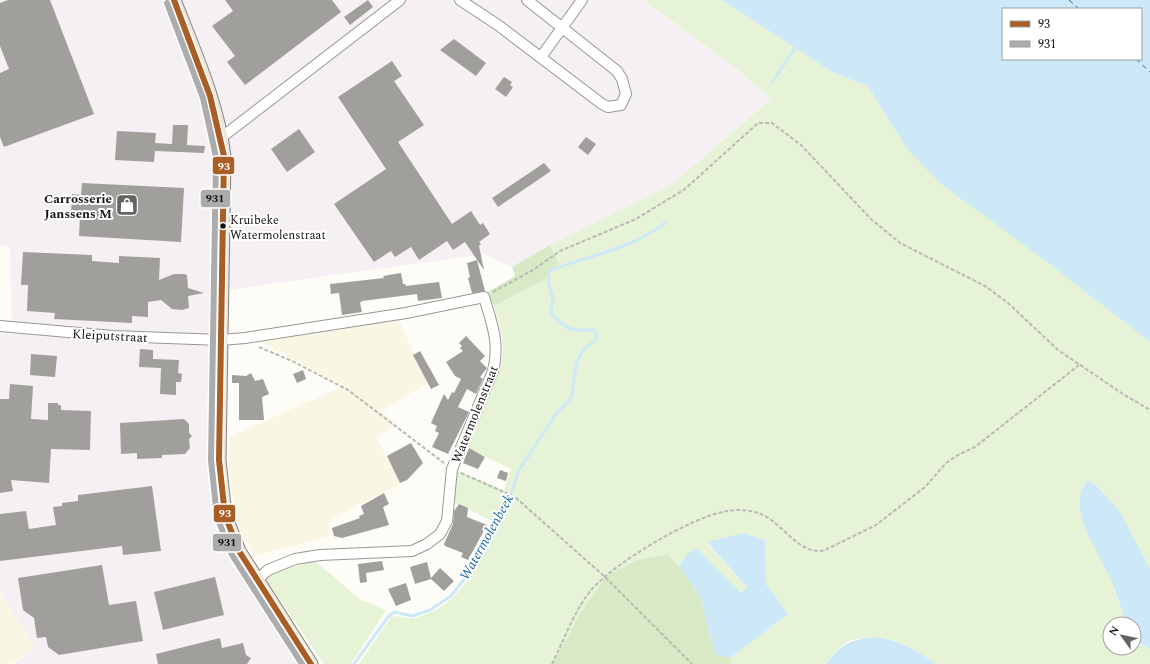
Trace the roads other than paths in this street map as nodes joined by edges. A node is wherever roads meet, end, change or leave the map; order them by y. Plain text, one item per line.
1 (174, 0) edge
2 (400, 0) edge
3 (460, 0) edge
4 (527, 0) edge
5 (582, 0) edge
6 (562, 27) junction
7 (541, 57) junction
8 (222, 137) junction
9 (0, 326) edge
10 (221, 340) junction
11 (258, 579) junction
12 (311, 664) edge

1 - 8 main road
2 - 8 street
3 - 7 street
4 - 6 street
5 - 6 street
6 - 7 street
6 - 7 street
8 - 10 main road
9 - 10 street, Kleiputstraat
10 - 11 main road
10 - 11 street, Watermolenstraat
11 - 12 main road

